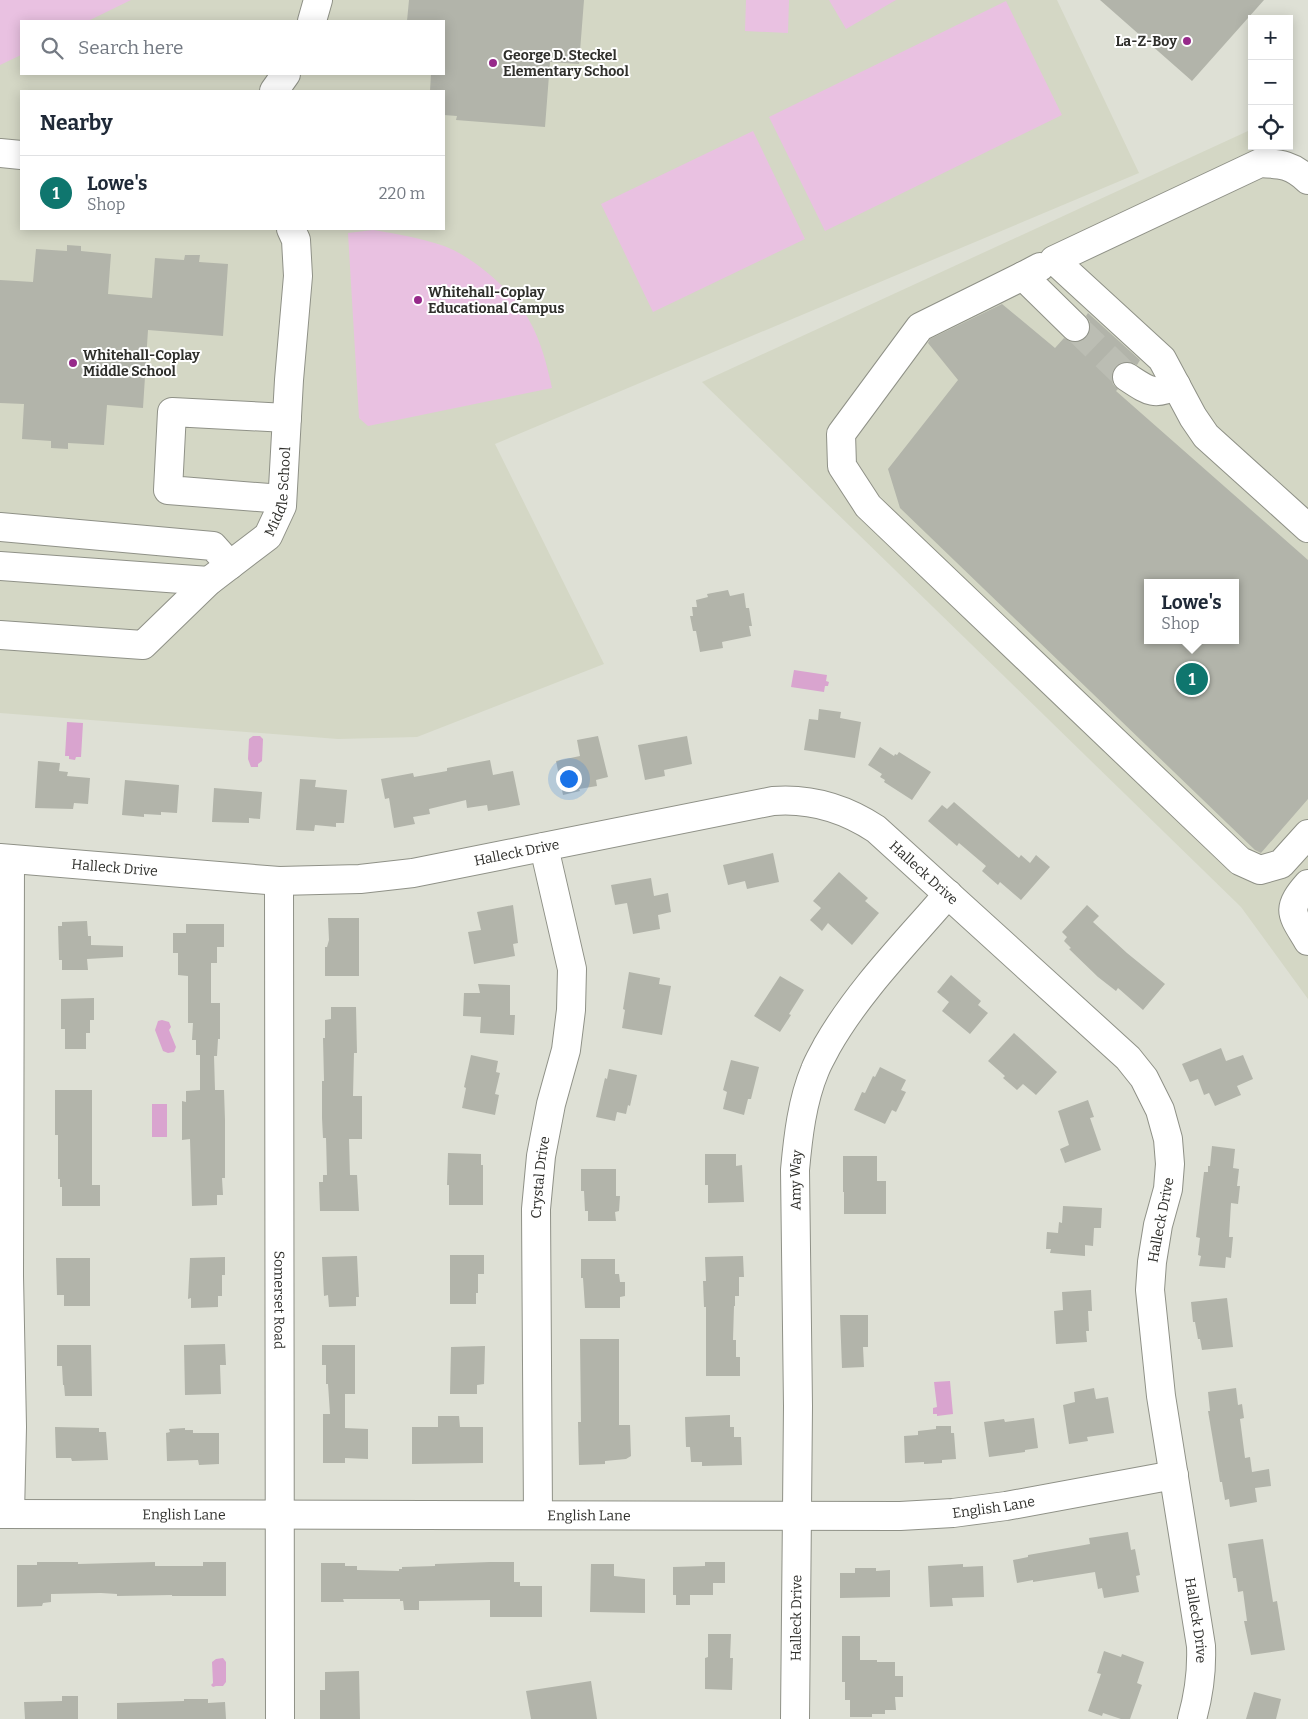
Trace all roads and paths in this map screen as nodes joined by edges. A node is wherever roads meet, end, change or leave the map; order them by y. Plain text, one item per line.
1 (318, 0) edge
2 (312, 20) edge
3 (285, 75) edge
4 (275, 90) edge
5 (0, 154) edge
6 (20, 156) edge
7 (1308, 180) edge
8 (291, 230) edge
9 (1054, 260) junction
10 (1023, 276) junction
11 (1075, 327) tunnel mouth
12 (1127, 377) tunnel mouth
13 (1176, 385) junction
14 (287, 418) junction
15 (282, 500) junction
16 (0, 527) edge
17 (1308, 528) edge
18 (0, 566) edge
19 (220, 573) junction
20 (0, 635) edge
21 (1308, 834) edge
22 (544, 847) junction
23 (5, 859) edge
24 (279, 881) junction
25 (1308, 884) edge
26 (948, 894) junction
27 (1308, 941) edge
28 (1174, 1475) junction
29 (5, 1514) edge
30 (280, 1514) junction
31 (538, 1515) junction
32 (796, 1516) junction
33 (280, 1719) edge
34 (795, 1719) edge
35 (1192, 1719) edge

1 - 2 street
3 - 4 street
5 - 6 street
7 - 9 street
8 - 14 street, Middle School
9 - 10 street
9 - 13 street
10 - 11 street
10 - 21 street
12 - 13 street
13 - 17 street
14 - 15 street, Middle School
14 - 15 street
15 - 19 street, Middle School
16 - 19 street
18 - 19 street
19 - 20 street, Middle School
22 - 24 street, Halleck Drive
22 - 26 street, Halleck Drive
22 - 31 street, Crystal Drive
23 - 24 street, Halleck Drive
23 - 29 street
24 - 30 street, Somerset Road
25 - 27 street
26 - 28 street, Halleck Drive
26 - 32 street, Amy Way
28 - 32 street, English Lane
28 - 35 street, Halleck Drive
29 - 30 street, English Lane
30 - 31 street, English Lane
30 - 33 street, Somerset Road
31 - 32 street, English Lane
32 - 34 street, Halleck Drive

